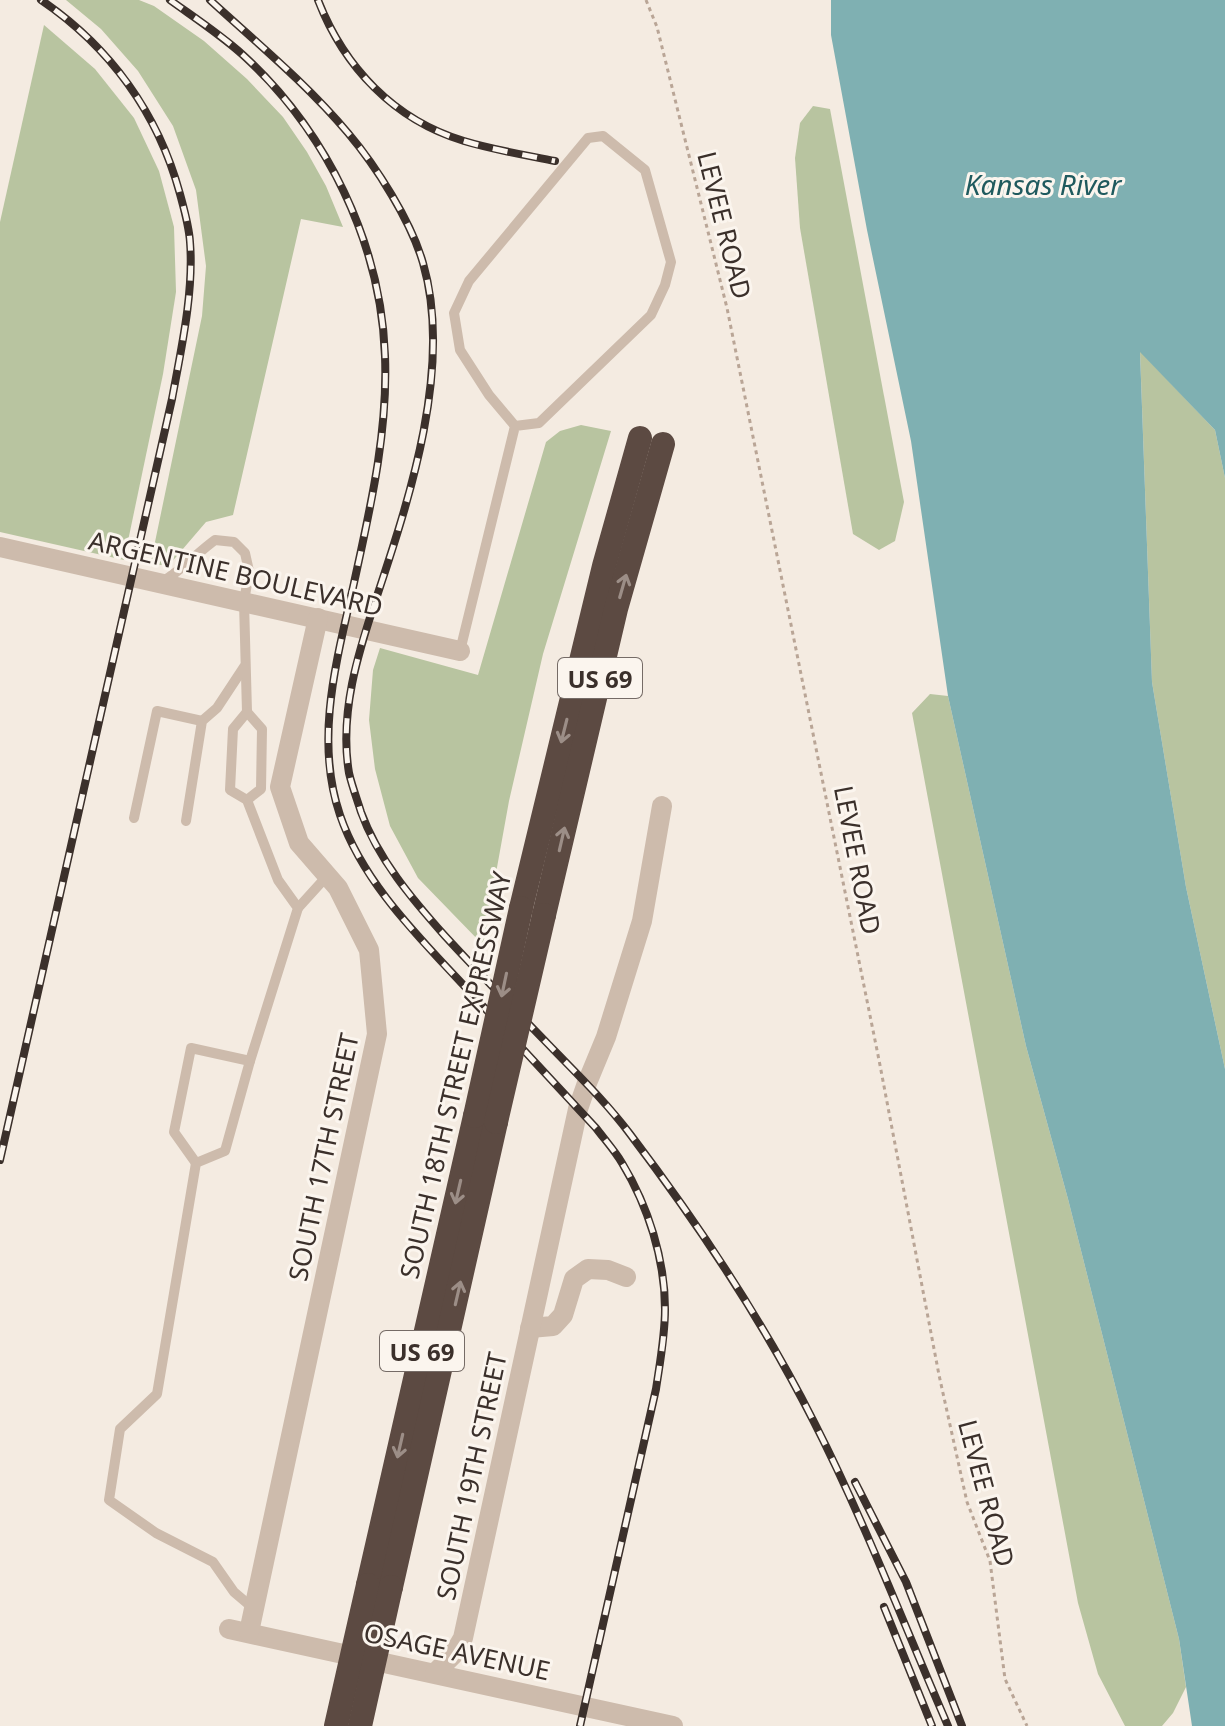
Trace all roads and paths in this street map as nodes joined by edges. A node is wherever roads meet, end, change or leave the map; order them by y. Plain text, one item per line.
1 (646, 0) edge
2 (515, 426) junction
3 (651, 441) dead end
4 (0, 547) edge
5 (161, 583) junction
6 (244, 602) junction
7 (318, 618) junction
8 (460, 651) joint
9 (245, 666) junction
10 (247, 712) junction
11 (202, 721) junction
12 (247, 800) junction
13 (662, 806) dead end
14 (134, 818) dead end
15 (186, 821) dead end
16 (327, 876) junction
17 (298, 908) junction
18 (250, 1061) junction
19 (196, 1163) junction
20 (626, 1277) dead end
21 (530, 1328) junction
22 (380, 1586) junction
23 (254, 1609) junction
24 (239, 1630) joint
25 (435, 1673) junction
26 (336, 1726) edge
27 (360, 1726) edge
28 (673, 1726) edge
29 (1027, 1726) edge

1 - 29 path, LEVEE ROAD
2 - 2 lane
2 - 8 lane
3 - 22 highway, SOUTH 18TH STREET EXPRESSWAY / US 69, bridge
4 - 5 street, ARGENTINE BOULEVARD
5 - 6 street, ARGENTINE BOULEVARD
5 - 6 lane
6 - 7 street, ARGENTINE BOULEVARD
6 - 9 lane
7 - 8 street, ARGENTINE BOULEVARD
7 - 16 street, SOUTH 17TH STREET
9 - 10 lane
9 - 11 lane
10 - 12 lane
10 - 12 lane
11 - 14 lane
11 - 15 lane
12 - 17 lane
13 - 21 street, SOUTH 19TH STREET
16 - 17 lane
16 - 23 street, SOUTH 17TH STREET
17 - 18 lane
18 - 19 lane
18 - 19 lane
19 - 23 lane
20 - 21 street
21 - 25 street, SOUTH 19TH STREET
22 - 26 highway, SOUTH 18TH STREET EXPRESSWAY / US 69, bridge
22 - 27 highway, SOUTH 18TH STREET EXPRESSWAY / US 69, bridge
23 - 24 street, SOUTH 17TH STREET
24 - 25 street, OSAGE AVENUE
25 - 28 street, OSAGE AVENUE

